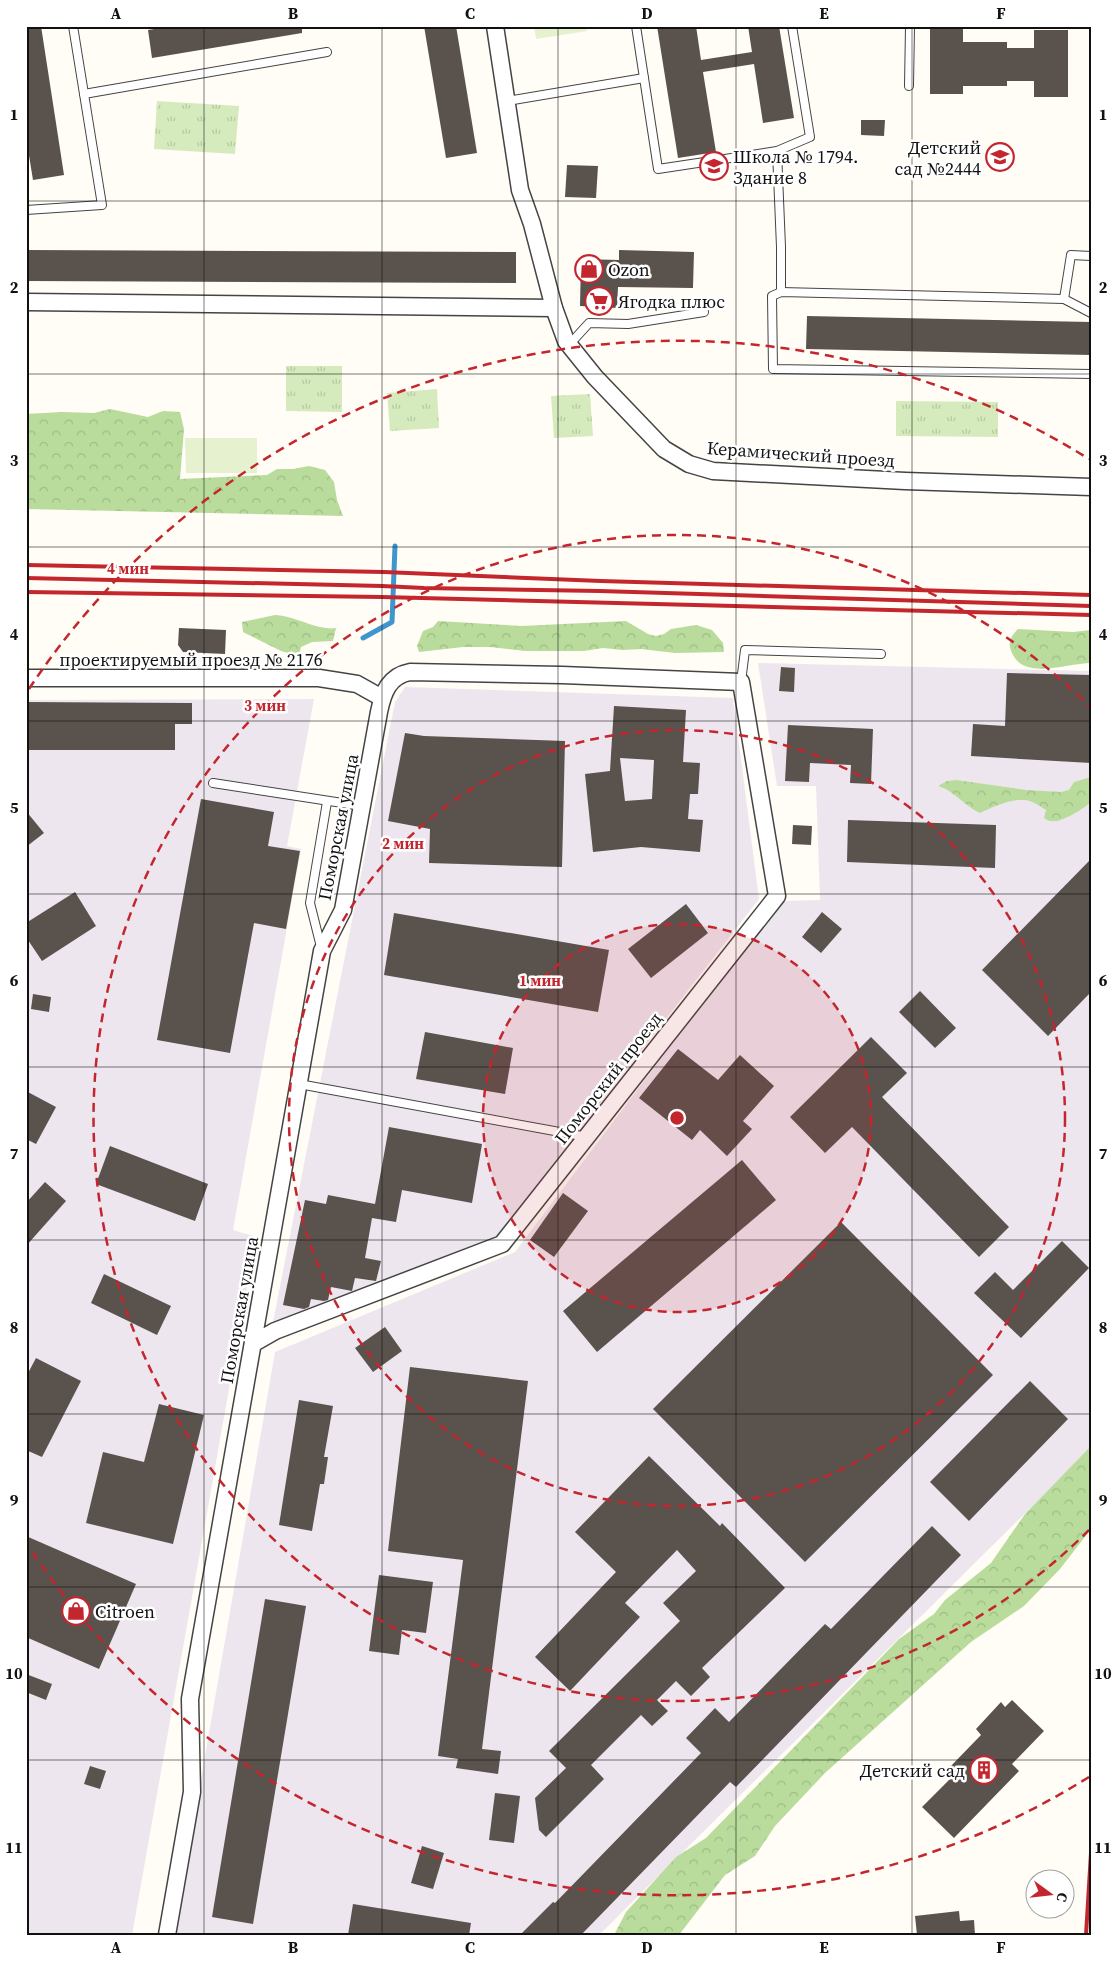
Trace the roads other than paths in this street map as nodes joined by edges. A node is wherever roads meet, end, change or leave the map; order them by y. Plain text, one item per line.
1 (73, 26) edge
2 (495, 26) edge
3 (636, 26) edge
4 (792, 26) edge
5 (910, 26) edge
6 (327, 52) dead end
7 (644, 78) junction
8 (909, 86) dead end
9 (84, 94) junction
10 (507, 101) junction
11 (777, 151) junction
12 (26, 210) edge
13 (1091, 256) edge
14 (781, 292) junction
15 (1064, 299) junction
16 (26, 302) edge
17 (554, 308) junction
18 (704, 312) dead end
19 (1091, 313) edge
20 (569, 345) junction
21 (1091, 374) edge
22 (1091, 487) edge
23 (882, 654) dead end
24 (26, 678) edge
25 (741, 682) junction
26 (382, 698) junction
27 (213, 783) dead end
28 (327, 802) junction
29 (362, 806) junction
30 (322, 951) junction
31 (299, 1084) junction
32 (587, 1137) junction
33 (254, 1343) junction
34 (167, 1935) edge

1 - 9 lane
2 - 10 street, Керамический проезд
3 - 7 lane
4 - 11 lane
5 - 8 lane
6 - 9 lane
7 - 10 lane
7 - 11 lane
9 - 12 lane
10 - 17 street, Керамический проезд
11 - 14 lane
13 - 15 lane
14 - 15 lane
14 - 21 lane
15 - 19 lane
16 - 17 street
17 - 20 street, Керамический проезд
18 - 20 lane
20 - 22 street, Керамический проезд
23 - 25 lane
24 - 26 street, проектируемый проезд № 2176
25 - 26 street
25 - 32 street, Поморский проезд
26 - 29 street, Поморская улица
27 - 28 lane
28 - 29 lane
28 - 30 lane
29 - 30 street, Поморская улица
30 - 31 street, Поморская улица
31 - 32 lane
31 - 33 street, Поморская улица
32 - 33 street, Поморский проезд
33 - 34 street, Поморская улица

